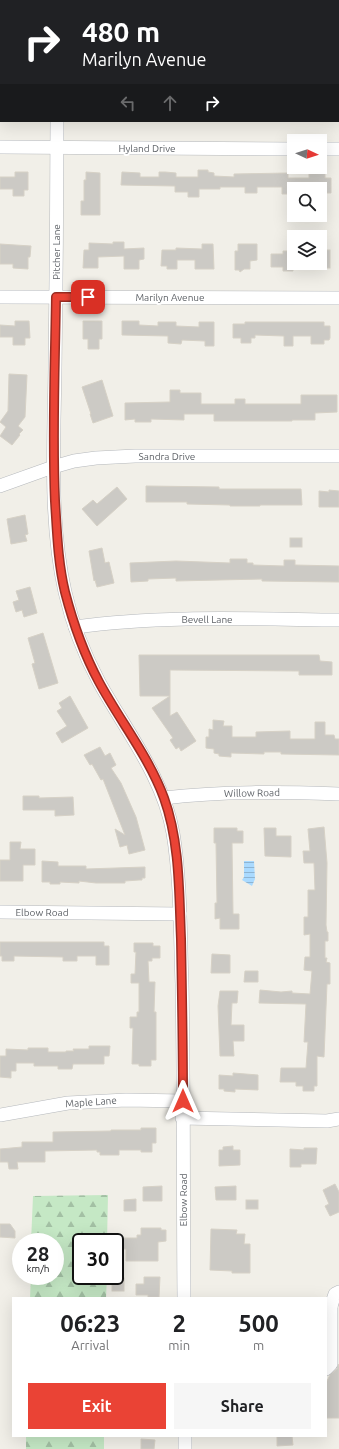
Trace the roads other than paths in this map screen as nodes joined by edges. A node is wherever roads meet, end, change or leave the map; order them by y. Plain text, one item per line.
1 (57, 122) edge
2 (0, 147) edge
3 (57, 147) junction
4 (287, 149) edge
5 (327, 149) edge
6 (339, 149) edge
7 (0, 297) edge
8 (56, 297) junction
9 (339, 298) edge
10 (339, 456) edge
11 (53, 467) junction
12 (0, 486) edge
13 (339, 620) edge
14 (74, 627) junction
15 (339, 794) edge
16 (164, 798) junction
17 (0, 912) edge
18 (180, 914) junction
19 (183, 1101) junction
20 (0, 1115) edge
21 (182, 1118) junction
22 (339, 1119) edge
23 (339, 1292) edge
24 (184, 1297) edge
25 (329, 1306) edge
26 (327, 1368) edge
27 (185, 1437) edge
28 (185, 1449) edge

1 - 3 street, Pitcher Lane
2 - 3 street, Hyland Drive
3 - 4 street, Hyland Drive
3 - 8 street, Pitcher Lane
5 - 6 street
7 - 8 street, Marilyn Avenue
8 - 9 street, Marilyn Avenue
8 - 11 street, Pitcher Lane
10 - 11 street, Sandra Drive
11 - 12 street, Sandra Drive
11 - 14 street, Pitcher Lane
13 - 14 street, Bevell Lane
14 - 16 street, Pitcher Lane
15 - 16 street, Willow Road
16 - 18 street, Pitcher Lane
17 - 18 street, Elbow Road
18 - 19 street, Pitcher Lane
19 - 20 street, Maple Lane
19 - 21 street, Elbow Road
21 - 22 street
21 - 24 street, Elbow Road
23 - 25 street
25 - 26 street
27 - 28 street

